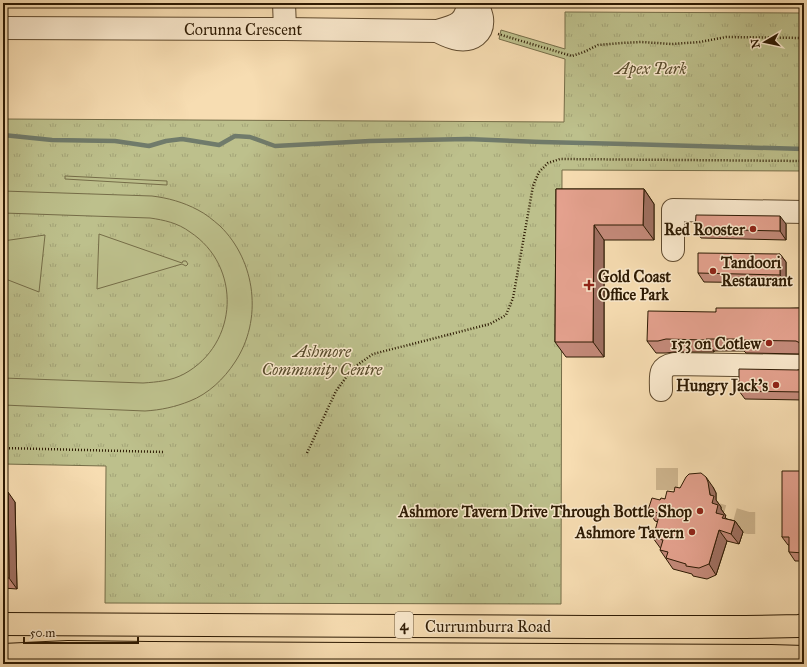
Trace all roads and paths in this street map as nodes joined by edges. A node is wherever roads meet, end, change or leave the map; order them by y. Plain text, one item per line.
1 (284, 3) edge
2 (468, 3) edge
3 (477, 3) edge
4 (481, 27) junction
5 (3, 28) edge
6 (284, 29) junction
7 (437, 31) junction
8 (804, 38) edge
9 (804, 161) edge
10 (804, 212) edge
11 (673, 250) dead end
12 (804, 366) edge
13 (661, 390) dead end
14 (3, 448) edge
15 (164, 452) dead end
16 (307, 453) dead end
17 (3, 624) edge
18 (804, 625) edge
19 (3, 631) edge
20 (3, 655) edge
21 (804, 657) edge
22 (68, 658) edge

1 - 6 street
2 - 7 street, Corunna Crescent
3 - 4 street
4 - 7 street
4 - 8 path
5 - 6 street, Corunna Crescent
6 - 7 street, Corunna Crescent
9 - 16 path
10 - 11 street
12 - 13 street
14 - 15 path
17 - 18 main road, Currumburra Road / 4
19 - 22 main road
20 - 22 main road, Currumburra Road / 4
21 - 22 main road, Currumburra Road / 4

